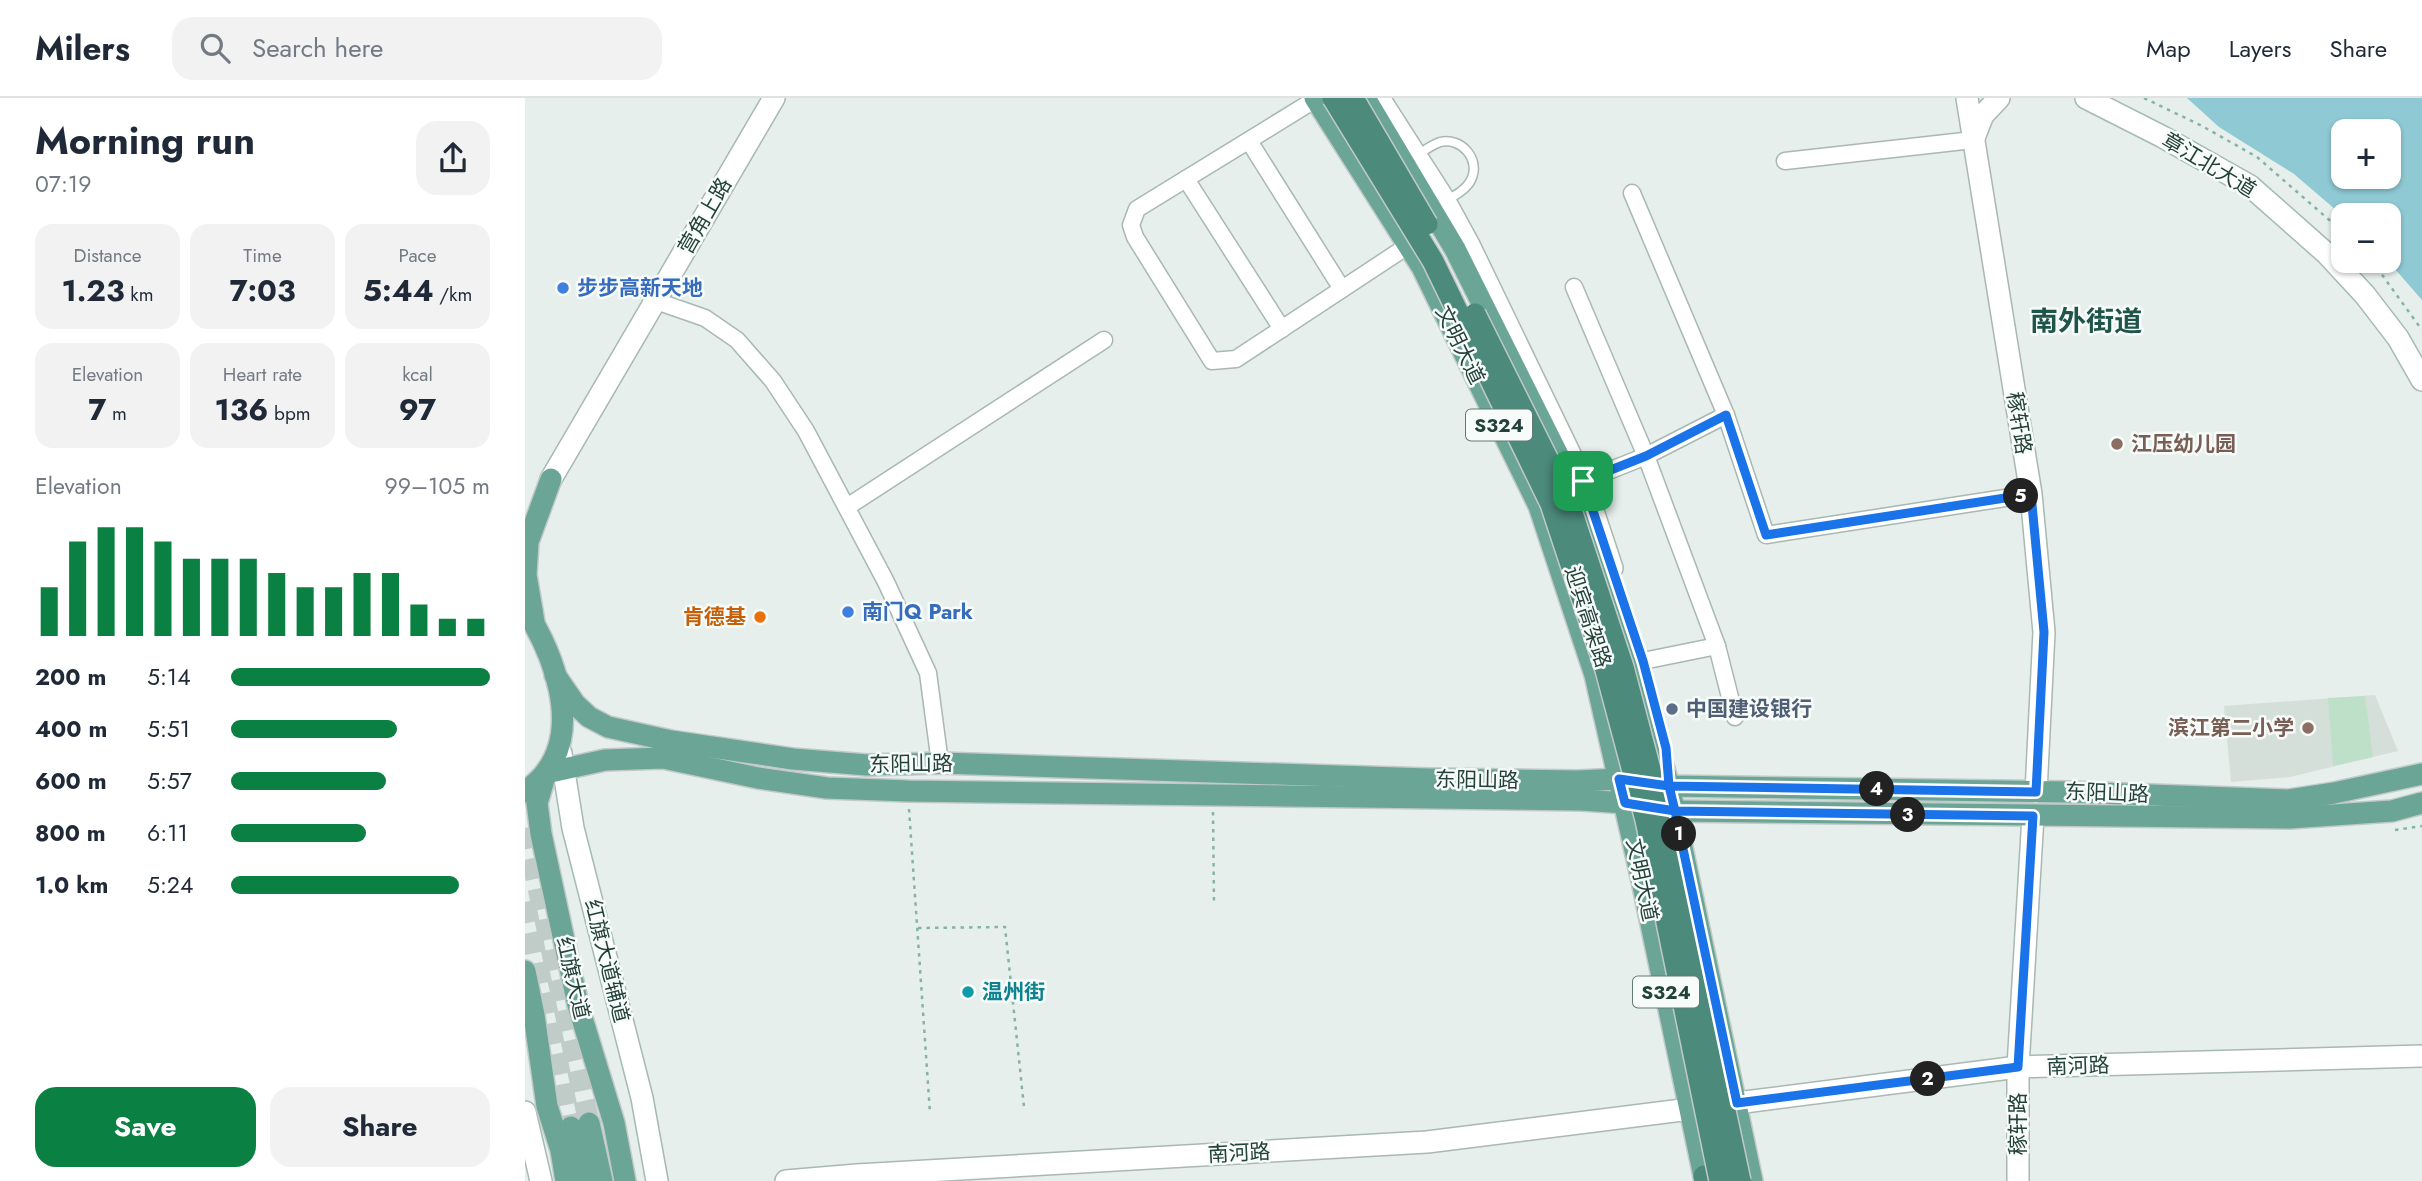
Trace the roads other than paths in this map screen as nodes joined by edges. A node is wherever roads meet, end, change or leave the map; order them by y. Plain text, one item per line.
1 (774, 98) edge
2 (1316, 98) edge
3 (1333, 98) edge
4 (1353, 98) edge
5 (1366, 98) edge
6 (1379, 98) edge
7 (1968, 98) edge
8 (1999, 98) edge
9 (2087, 98) edge
10 (2111, 98) edge
11 (1973, 140) junction
12 (1249, 141) junction
13 (1415, 156) junction
14 (1785, 161) dead end
15 (1186, 179) junction
16 (1632, 193) dead end
17 (1445, 201) junction
18 (2331, 242) edge
19 (1409, 245) junction
20 (2362, 273) edge
21 (1574, 287) dead end
22 (1342, 289) junction
23 (656, 301) junction
24 (1282, 329) junction
25 (1104, 340) dead end
26 (2422, 354) edge
27 (2422, 380) edge
28 (1726, 415) junction
29 (1646, 456) junction
30 (551, 480) junction
31 (1578, 483) junction
32 (2031, 494) junction
33 (847, 507) junction
34 (525, 509) edge
35 (530, 617) edge
36 (1717, 646) junction
37 (1638, 662) junction
38 (555, 675) junction
39 (1735, 717) dead end
40 (940, 763) junction
41 (554, 771) junction
42 (2422, 774) edge
43 (1619, 779) junction
44 (1669, 786) junction
45 (525, 792) edge
46 (2036, 792) junction
47 (1625, 803) junction
48 (2422, 803) edge
49 (1675, 811) junction
50 (2033, 816) junction
51 (525, 971) edge
52 (2422, 1056) edge
53 (2018, 1067) junction
54 (1737, 1103) junction
55 (1690, 1109) junction
56 (525, 1112) edge
57 (541, 1181) edge
58 (566, 1181) edge
59 (583, 1181) edge
60 (602, 1181) edge
61 (625, 1181) edge
62 (657, 1181) edge
63 (786, 1181) edge
64 (1705, 1181) edge
65 (1720, 1181) edge
66 (1740, 1181) edge
67 (1752, 1181) edge
68 (2018, 1181) edge

1 - 23 street, 营角上路
2 - 12 street
2 - 19 main road, 文明大道 / S324
3 - 65 highway, 迎宾高架路, bridge
4 - 66 highway, 迎宾高架路, bridge
5 - 31 main road, 文明大道 / S324
6 - 13 street
7 - 11 street, 稼轩路
8 - 11 street
9 - 27 street, 章江北大道
10 - 18 street, 章江北大道
11 - 14 street
11 - 32 street, 稼轩路
12 - 15 street
12 - 22 street
13 - 17 street
13 - 17 lane
15 - 24 street
15 - 24 street
16 - 28 street
17 - 31 street
19 - 22 street
19 - 43 main road, 文明大道 / S324
20 - 26 street
21 - 29 street
22 - 24 street
23 - 30 street, 营角上路
23 - 33 street
25 - 33 street
28 - 29 street
28 - 32 street
29 - 31 street
29 - 36 street
30 - 34 main road
30 - 35 main road
31 - 37 main road, 文明大道 / S324
32 - 46 street, 稼轩路
33 - 40 street
35 - 38 main road
36 - 37 street
36 - 39 street
37 - 44 main road, 文明大道 / S324
38 - 40 main road, 东阳山路
38 - 41 main road, 红旗大道
40 - 43 main road, 东阳山路
41 - 45 main road
41 - 47 main road, 东阳山路
41 - 61 main road, 红旗大道
41 - 62 street, 红旗大道辅道
42 - 46 main road, 东阳山路
43 - 44 main road, 东阳山路
43 - 47 main road, 文明大道 / S324
44 - 46 main road, 东阳山路
44 - 49 main road, 文明大道 / S324
47 - 49 main road, 东阳山路
47 - 55 main road, 文明大道 / S324
48 - 50 main road, 东阳山路
49 - 50 main road, 东阳山路
49 - 54 main road, 文明大道 / S324
50 - 53 street, 稼轩路
51 - 58 main road
52 - 53 street, 南河路
53 - 54 street, 南河路
53 - 68 street, 稼轩路
54 - 67 main road, 文明大道 / S324
55 - 63 street, 南河路
55 - 64 main road, 文明大道 / S324
56 - 57 street
59 - 60 main road

